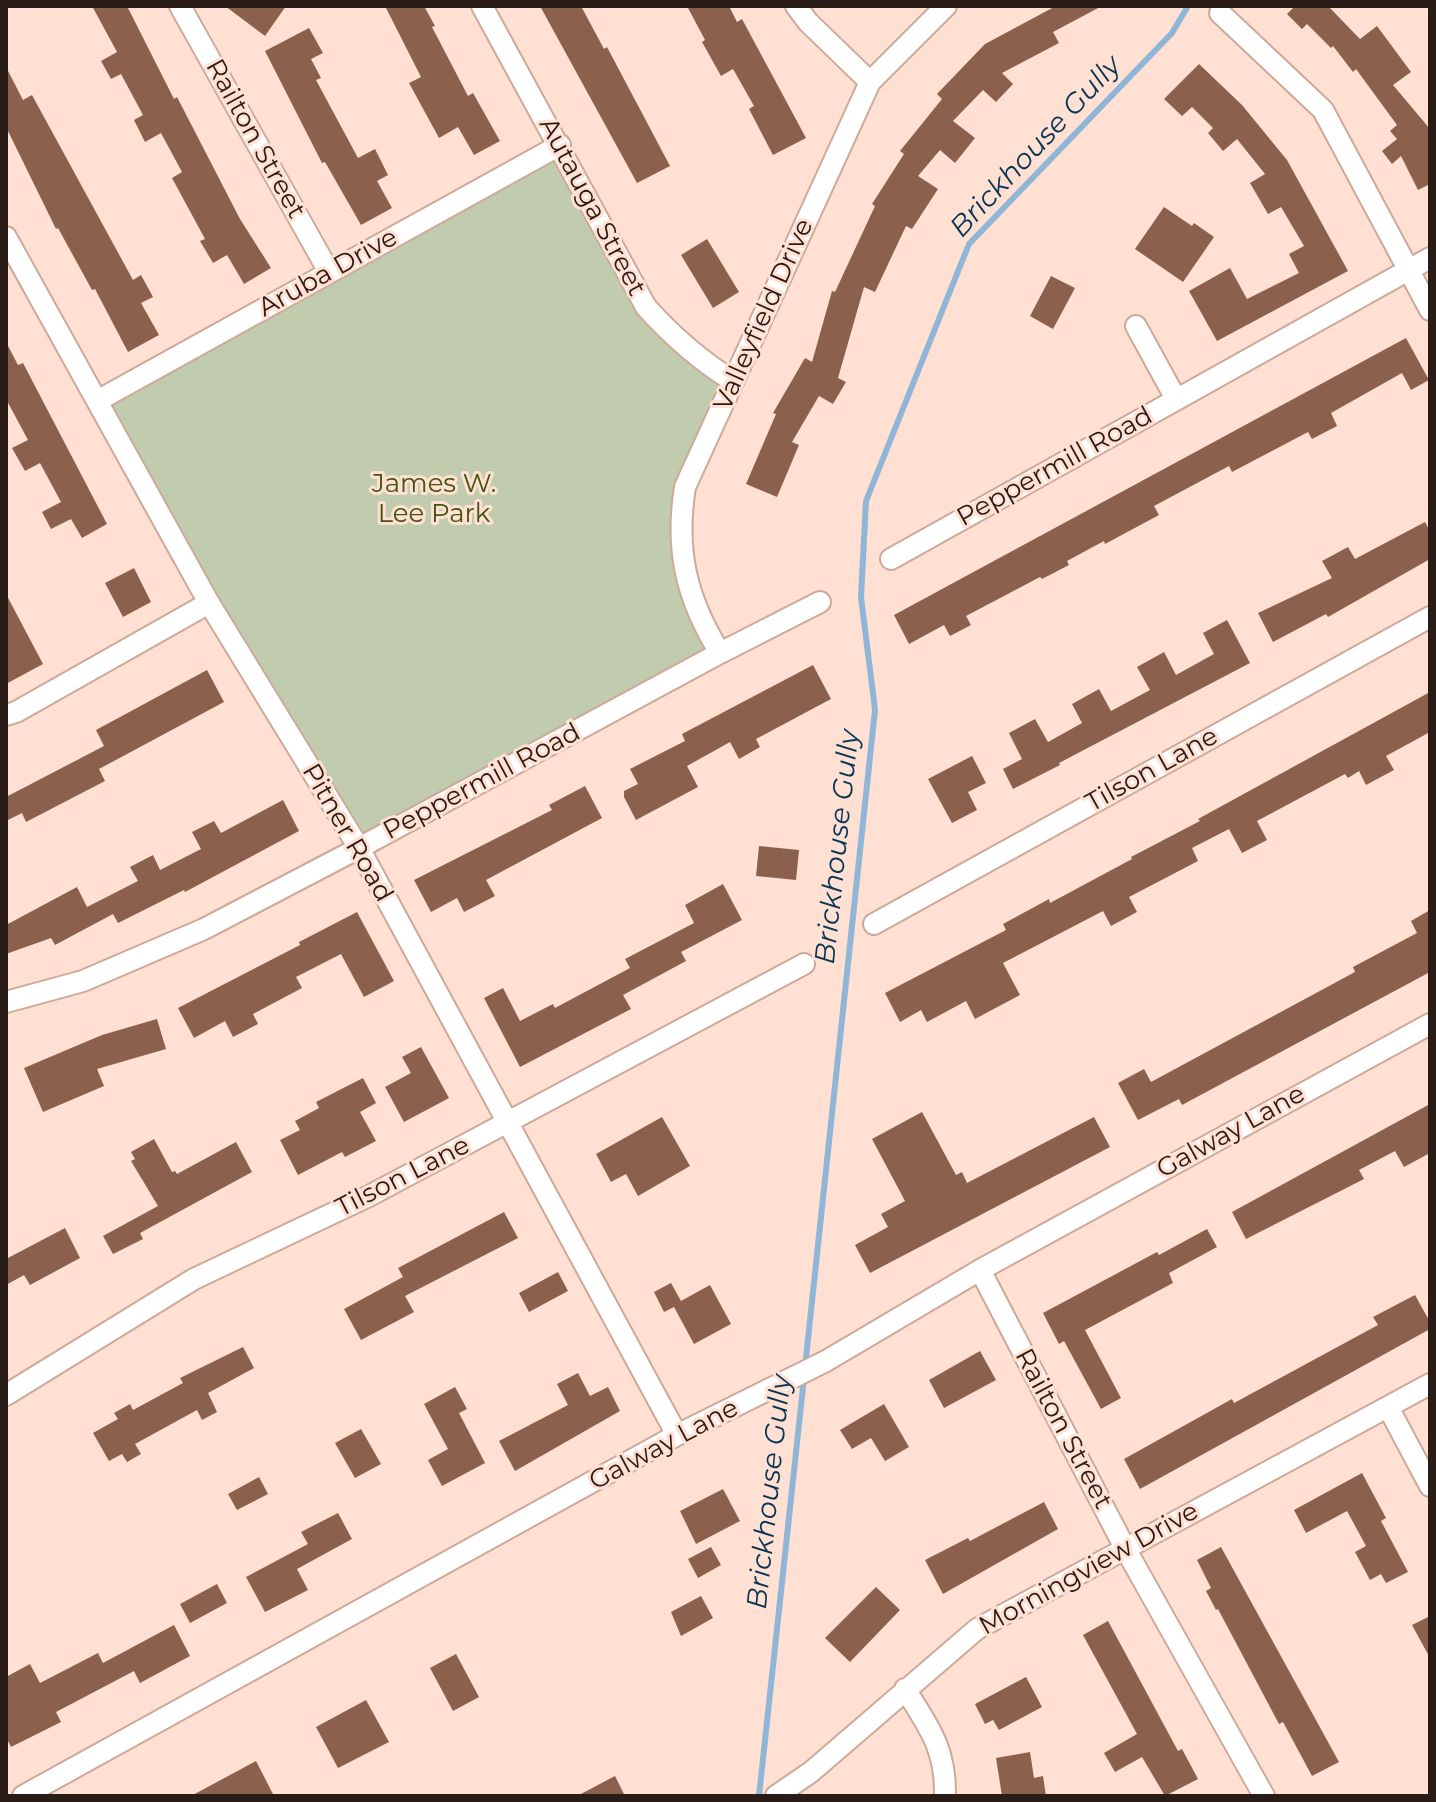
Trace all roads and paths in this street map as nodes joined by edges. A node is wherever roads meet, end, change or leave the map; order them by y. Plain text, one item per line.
1 (180, 6) edge
2 (482, 6) edge
3 (796, 6) edge
4 (946, 6) edge
5 (1220, 13) dead end
6 (870, 82) junction
7 (560, 145) junction
8 (6, 237) edge
9 (1430, 258) edge
10 (1407, 270) junction
11 (329, 272) junction
12 (1430, 310) edge
13 (1136, 326) dead end
14 (733, 381) junction
15 (1176, 399) junction
16 (97, 401) junction
17 (891, 559) dead end
18 (820, 602) dead end
19 (209, 603) junction
20 (1430, 617) edge
21 (720, 653) junction
22 (6, 715) edge
23 (359, 848) junction
24 (874, 924) dead end
25 (804, 964) dead end
26 (6, 1002) edge
27 (1430, 1024) edge
28 (507, 1124) junction
29 (980, 1270) junction
30 (1430, 1384) edge
31 (6, 1395) edge
32 (1388, 1407) junction
33 (677, 1435) junction
34 (1430, 1486) edge
35 (1125, 1548) junction
36 (905, 1689) junction
37 (23, 1796) edge
38 (776, 1796) edge
39 (945, 1796) edge
40 (1264, 1796) edge

1 - 11 street, Railton Street
2 - 7 street, Autauga Street
3 - 6 street
4 - 6 street, Valleyfield Drive
5 - 10 street
6 - 14 street, Valleyfield Drive
7 - 11 street, Aruba Drive
7 - 14 street, Autauga Street
8 - 16 street, Pitner Road
9 - 10 street, Peppermill Road
10 - 12 street
10 - 15 street, Peppermill Road
11 - 16 street, Aruba Drive
13 - 15 street, Peppermill Road
14 - 21 street, Valleyfield Drive
15 - 17 street, Peppermill Road
16 - 19 street, Pitner Road
18 - 21 street, Peppermill Road
19 - 22 street
19 - 23 street, Pitner Road
20 - 24 street, Tilson Lane
21 - 23 street, Peppermill Road
23 - 26 street, Peppermill Road
23 - 28 street, Pitner Road
25 - 28 street, Tilson Lane
27 - 29 street, Galway Lane
28 - 31 street, Tilson Lane
28 - 33 street, Pitner Road
29 - 33 street, Galway Lane
29 - 35 street, Railton Street
30 - 32 street, Morningview Drive
32 - 34 street
32 - 35 street, Morningview Drive
33 - 37 street, Galway Lane
35 - 36 street, Morningview Drive
35 - 40 street, Railton Street
36 - 38 street, Morningview Drive
36 - 39 street

